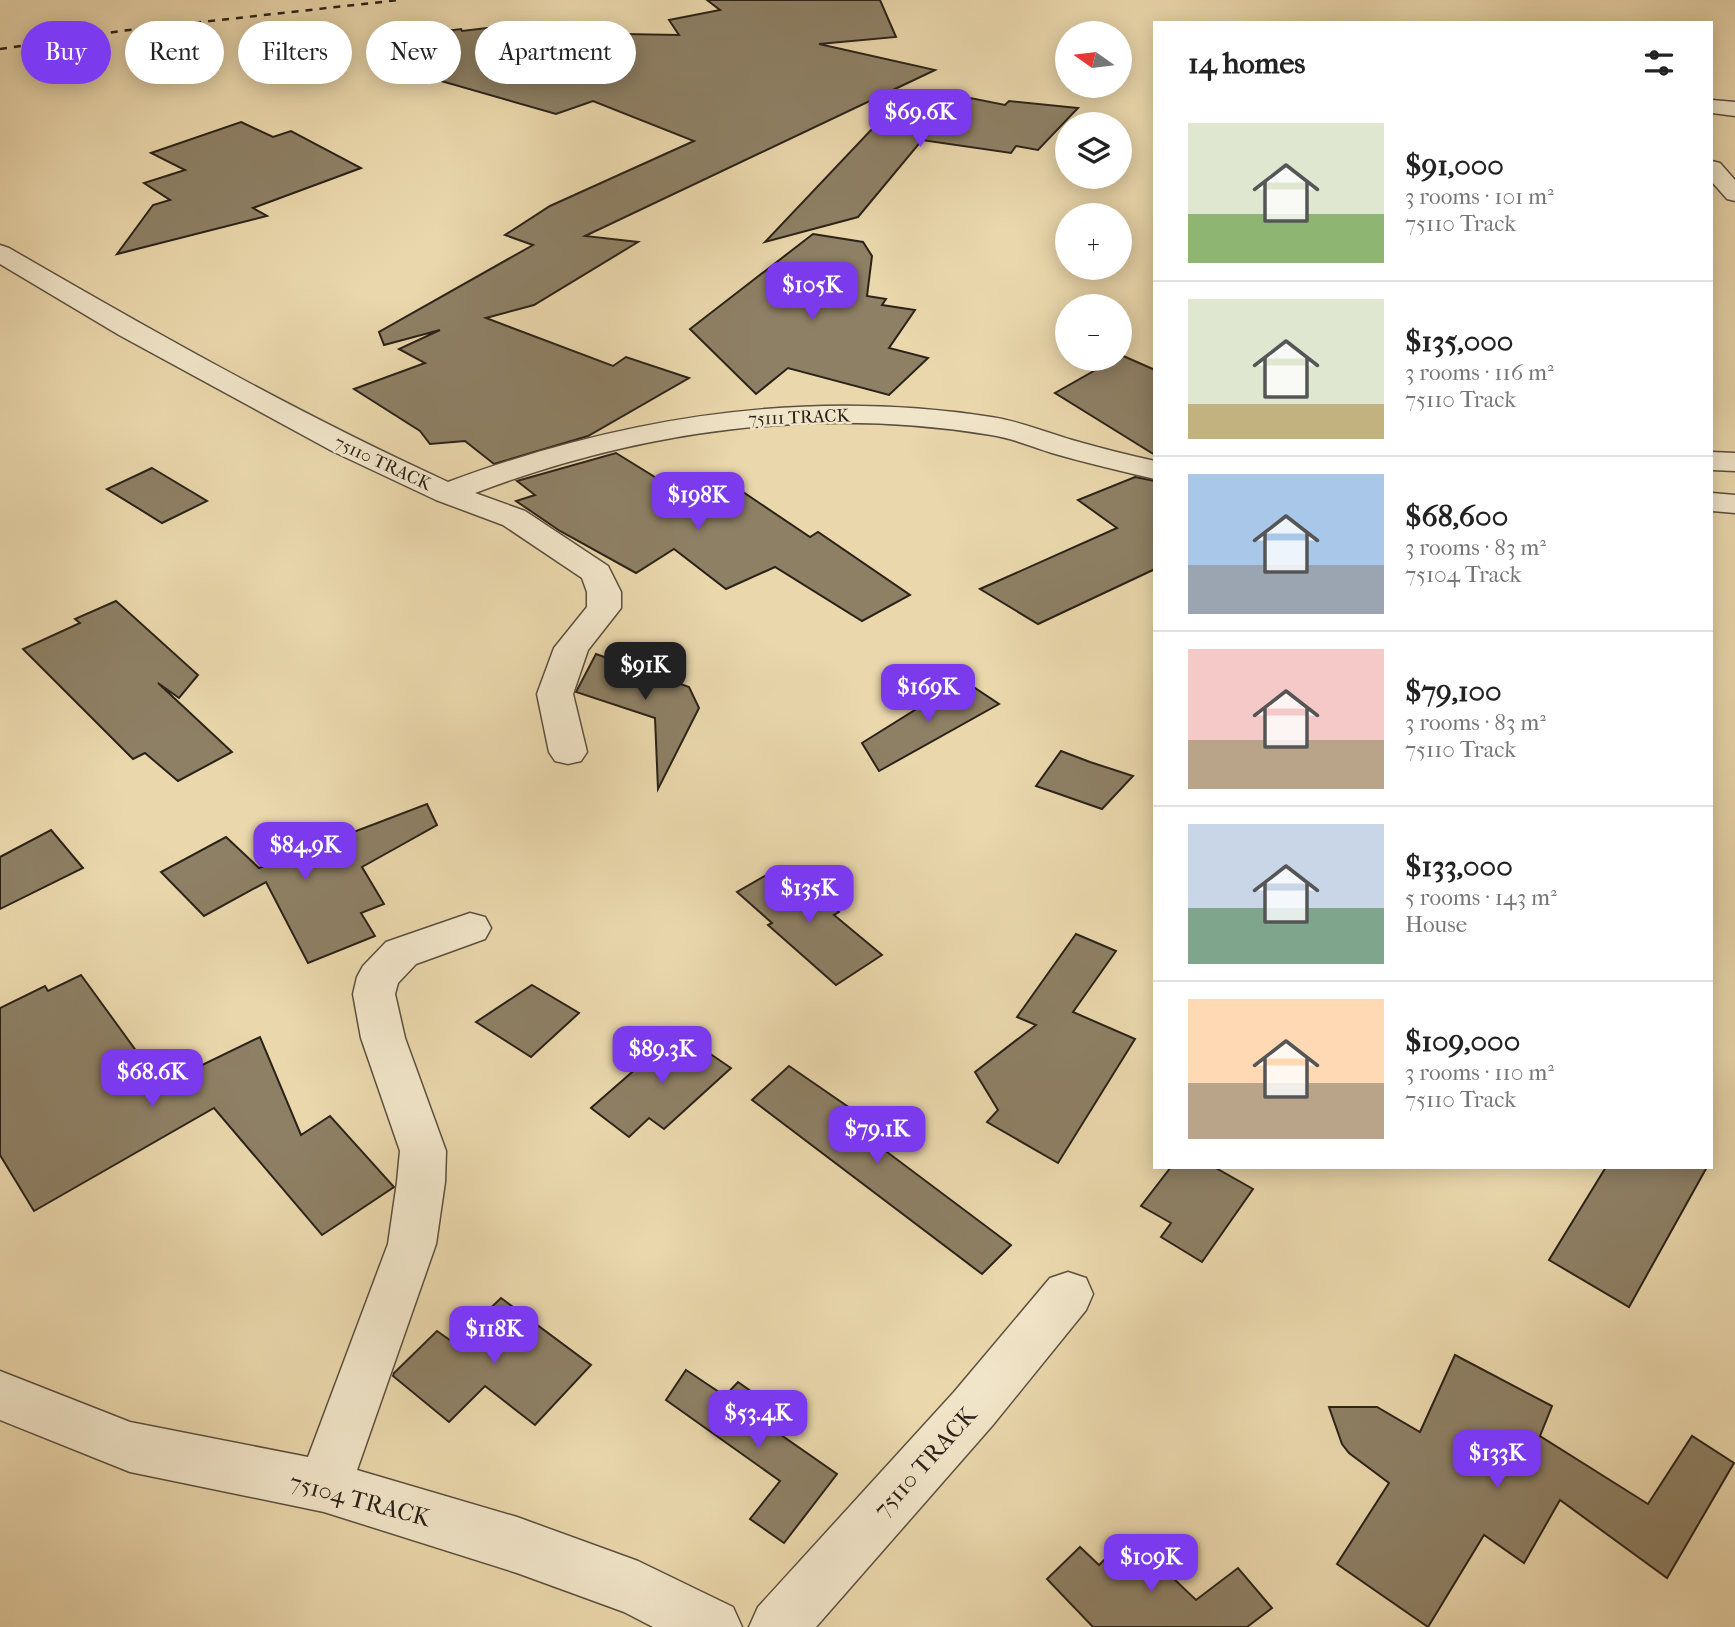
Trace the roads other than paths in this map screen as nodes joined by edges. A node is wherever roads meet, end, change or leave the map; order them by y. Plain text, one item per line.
1 (1713, 107) edge
2 (1735, 109) edge
3 (1713, 170) edge
4 (1735, 194) edge
5 (0, 253) edge
6 (1713, 461) edge
7 (1735, 462) edge
8 (1153, 470) edge
9 (447, 493) junction
10 (1713, 502) edge
11 (1735, 504) edge
12 (568, 752) dead end
13 (470, 928) dead end
14 (1068, 1294) dead end
15 (0, 1395) edge
16 (324, 1486) junction
17 (713, 1627) edge
18 (778, 1627) edge

1 - 2 street
3 - 4 street
5 - 9 street, 75110 TRACK
6 - 7 street
8 - 9 street, 75111 TRACK
9 - 12 street, 75110 TRACK
10 - 11 street
13 - 16 street
14 - 18 street, 75110 TRACK
15 - 16 street, 75104 TRACK
16 - 17 street, 75104 TRACK

